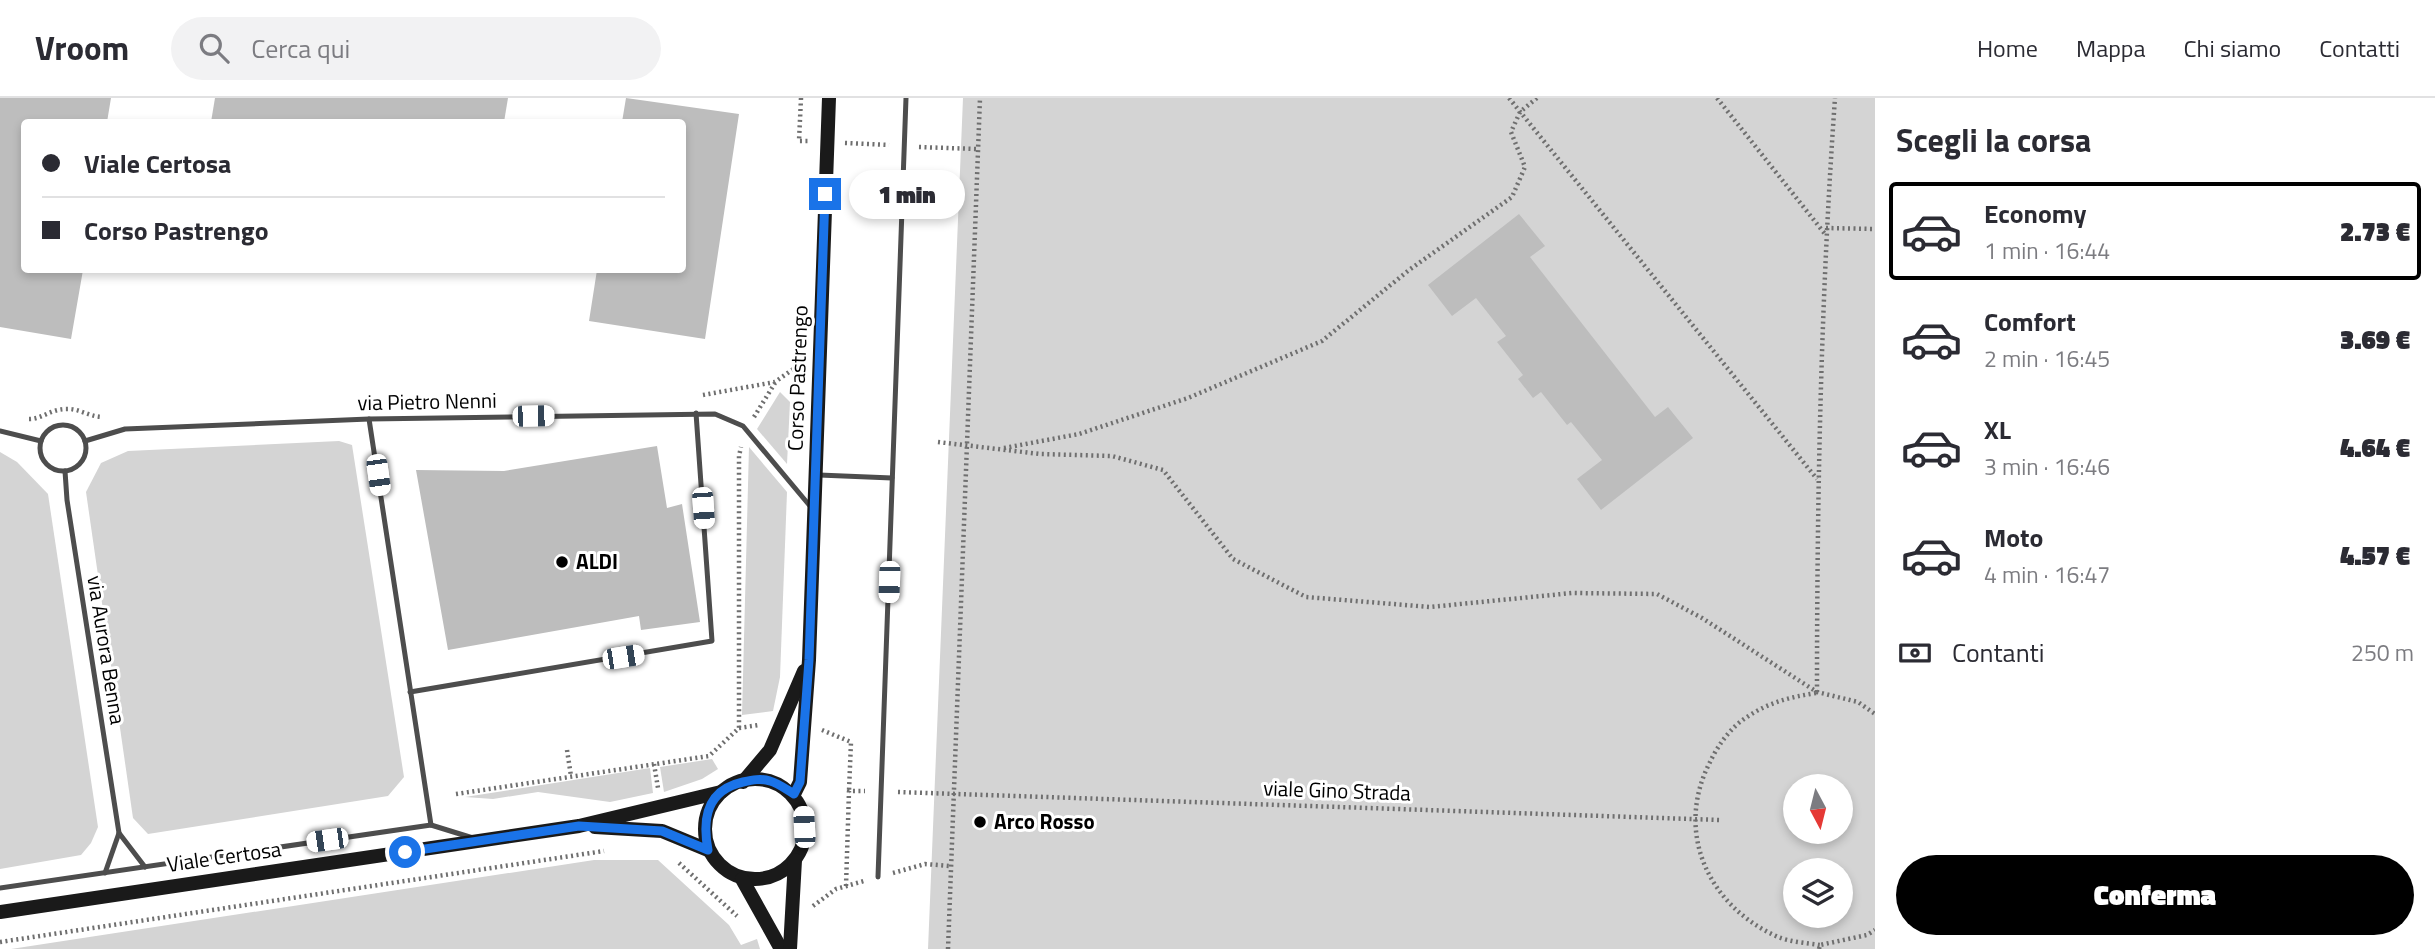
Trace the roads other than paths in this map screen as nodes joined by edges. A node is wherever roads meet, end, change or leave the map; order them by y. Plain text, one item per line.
1 (829, 98) edge
2 (906, 98) edge
3 (696, 413) junction
4 (369, 419) junction
5 (0, 431) edge
6 (41, 441) junction
7 (85, 441) junction
8 (65, 471) junction
9 (816, 475) junction
10 (892, 478) junction
11 (814, 511) junction
12 (809, 660) junction
13 (410, 692) junction
14 (743, 782) junction
15 (721, 792) junction
16 (794, 794) junction
17 (431, 825) junction
18 (579, 826) junction
19 (119, 833) junction
20 (483, 841) junction
21 (708, 850) junction
22 (795, 860) junction
23 (145, 867) junction
24 (105, 873) junction
25 (878, 877) dead end
26 (742, 879) junction
27 (0, 888) edge
28 (0, 912) edge
29 (781, 949) edge
30 (790, 949) edge

1 - 9 street, Corso Pastrengo
2 - 10 lane
3 - 4 lane, via Pietro Nenni
3 - 11 lane, via Pietro Nenni
3 - 13 lane
4 - 7 lane, via Pietro Nenni
4 - 13 lane
5 - 6 lane
6 - 7 lane
6 - 8 lane
7 - 8 lane
8 - 19 lane, via Aurora Benna
9 - 10 lane
9 - 11 street, Corso Pastrengo
10 - 25 lane
11 - 12 street, Corso Pastrengo
12 - 14 street, Corso Pastrengo
12 - 16 street, Corso Pastrengo
13 - 17 lane
14 - 15 street
14 - 16 street
15 - 18 street, Viale Certosa
15 - 21 street
16 - 22 street
17 - 20 lane
17 - 23 lane
18 - 20 street, Viale Certosa
18 - 21 street, Viale Certosa
19 - 23 lane
19 - 24 lane
20 - 28 street, Viale Certosa
21 - 26 street
22 - 26 street
22 - 30 street
23 - 24 lane
24 - 27 lane
26 - 29 street

